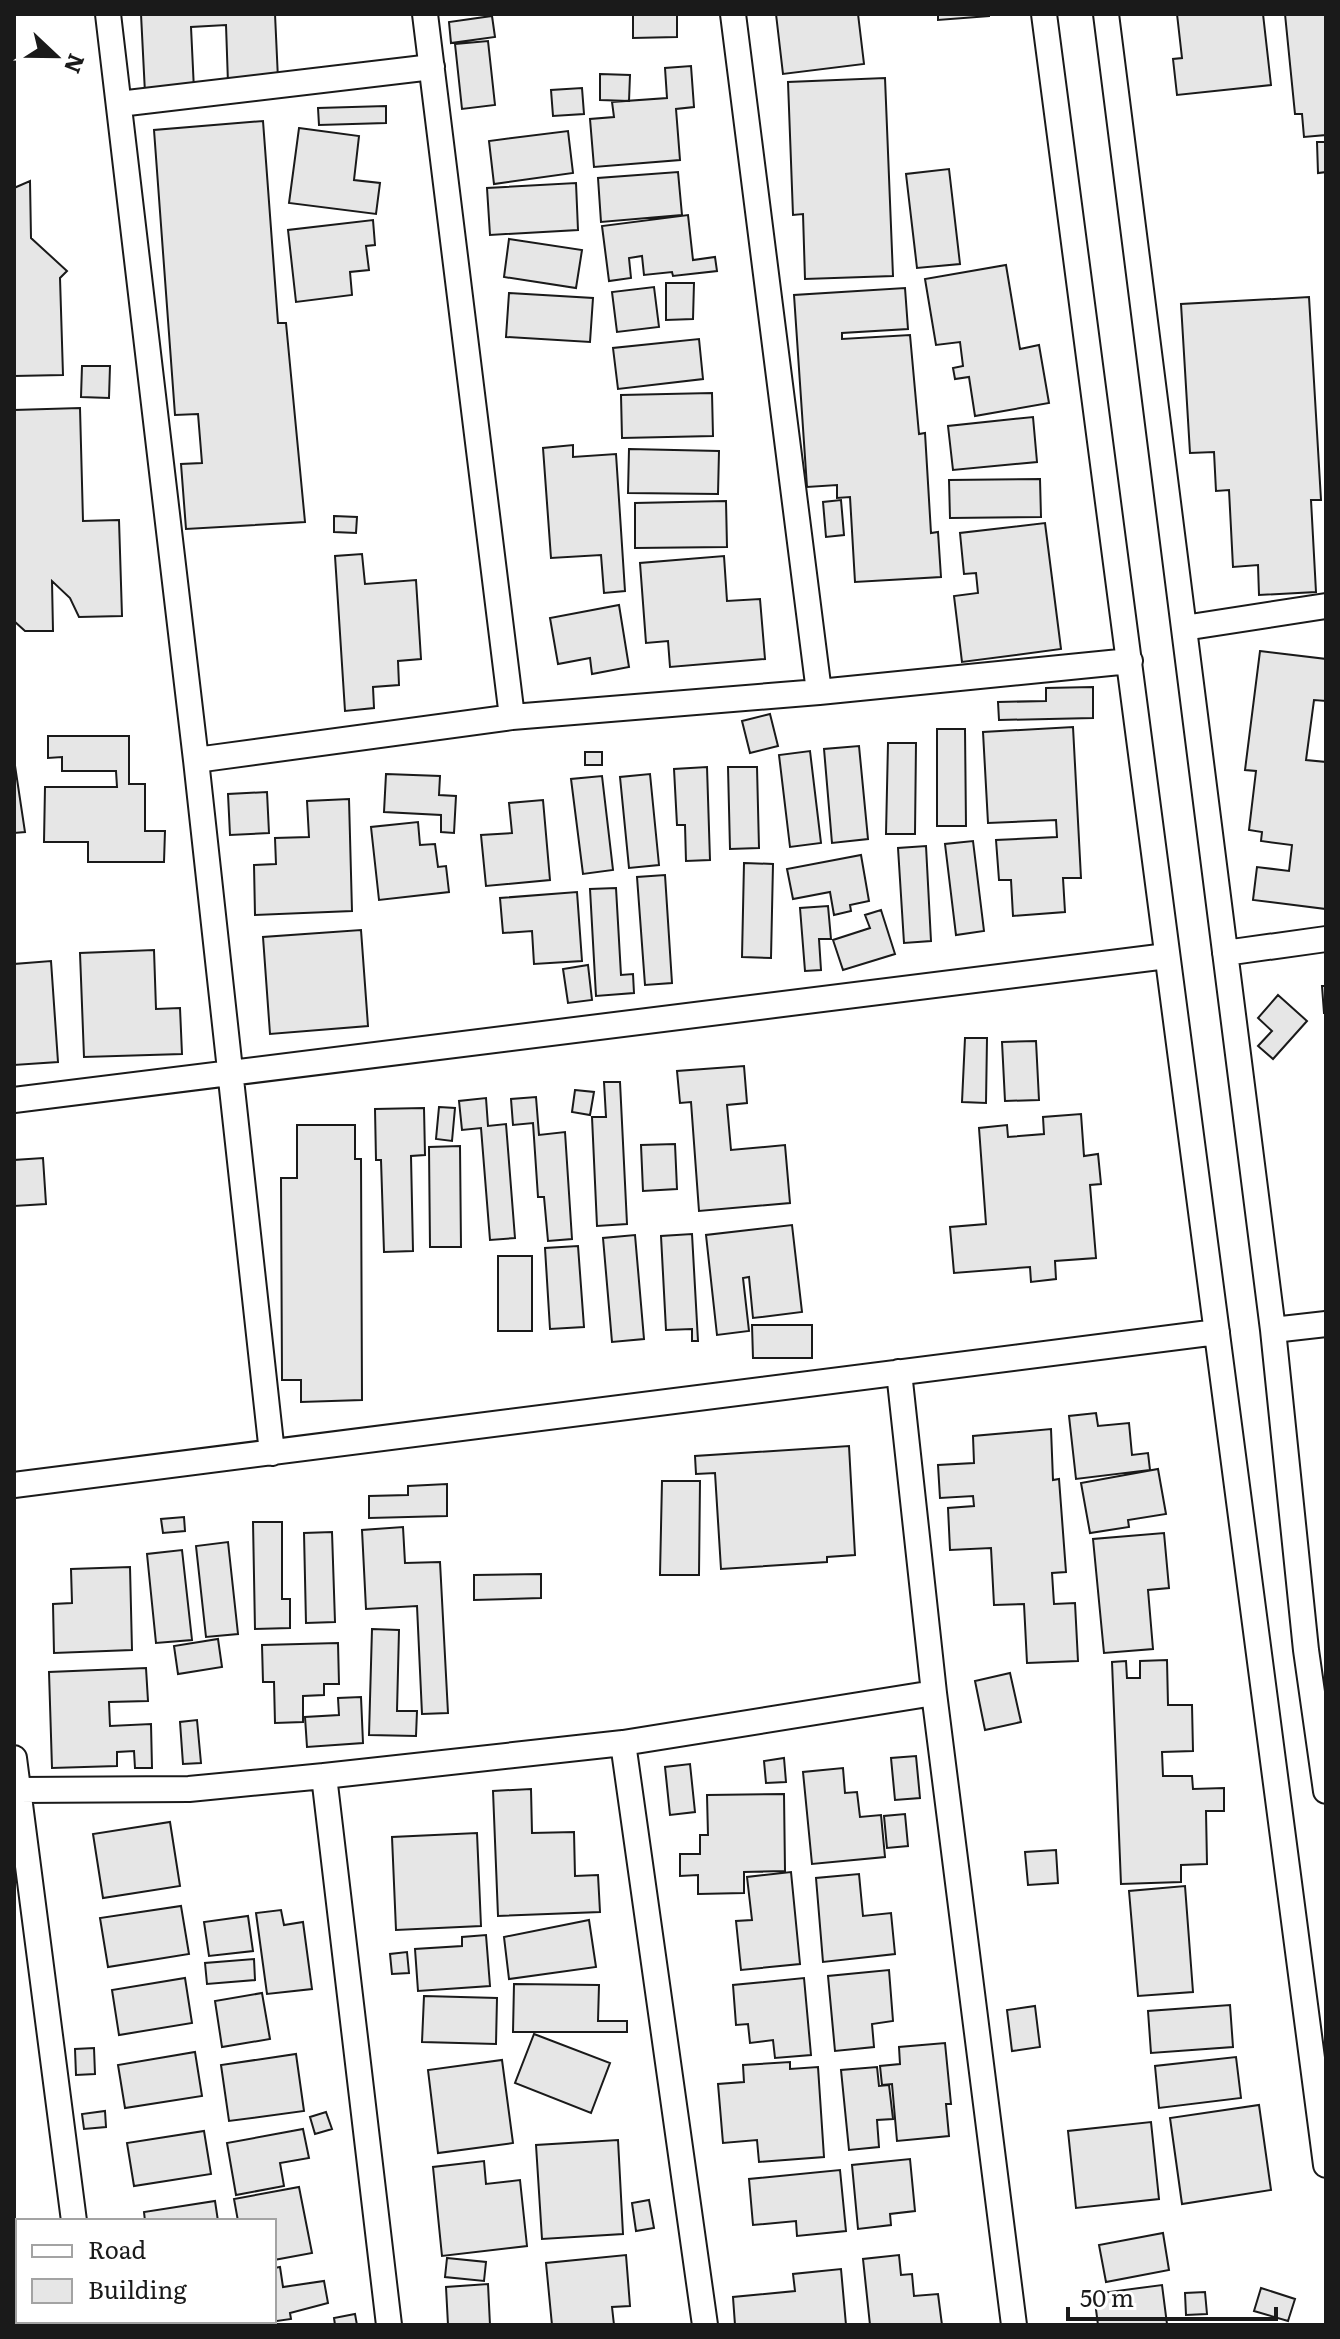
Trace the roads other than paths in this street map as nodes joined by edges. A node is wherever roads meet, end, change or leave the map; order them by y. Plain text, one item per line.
1 (108, 14) edge
2 (425, 14) edge
3 (733, 14) edge
4 (1044, 14) edge
5 (1106, 14) edge
6 (432, 67) junction
7 (119, 104) junction
8 (1326, 606) edge
9 (1184, 628) junction
10 (1130, 661) junction
11 (819, 692) junction
12 (512, 717) junction
13 (196, 760) junction
14 (1326, 939) edge
15 (1225, 953) junction
16 (1167, 956) junction
17 (230, 1073) junction
18 (14, 1100) edge
19 (1326, 1324) edge
20 (1273, 1330) junction
21 (1217, 1332) junction
22 (899, 1372) junction
23 (272, 1453) junction
24 (14, 1485) edge
25 (1316, 1650) edge
26 (934, 1693) junction
27 (623, 1743) junction
28 (14, 1758) edge
29 (324, 1776) junction
30 (18, 1790) junction
31 (1326, 1791) edge
32 (1326, 2165) edge
33 (74, 2219) edge
34 (389, 2325) edge
35 (705, 2325) edge
36 (1014, 2325) edge

1 - 7 street
2 - 6 street
3 - 11 street
4 - 10 street
5 - 9 street
6 - 7 street
6 - 12 street
7 - 13 street
8 - 9 street
9 - 15 street
10 - 11 street
10 - 16 street
11 - 12 street
12 - 13 street
13 - 17 street
14 - 15 street
15 - 20 street
16 - 17 street
16 - 21 street
17 - 18 street
17 - 23 street
19 - 20 street
20 - 25 street
21 - 22 street
21 - 32 street
22 - 23 street
22 - 26 street
23 - 24 street
25 - 31 street
26 - 27 street
26 - 36 street
27 - 29 street
27 - 35 street
28 - 30 street
29 - 30 street
29 - 34 street
30 - 33 street

